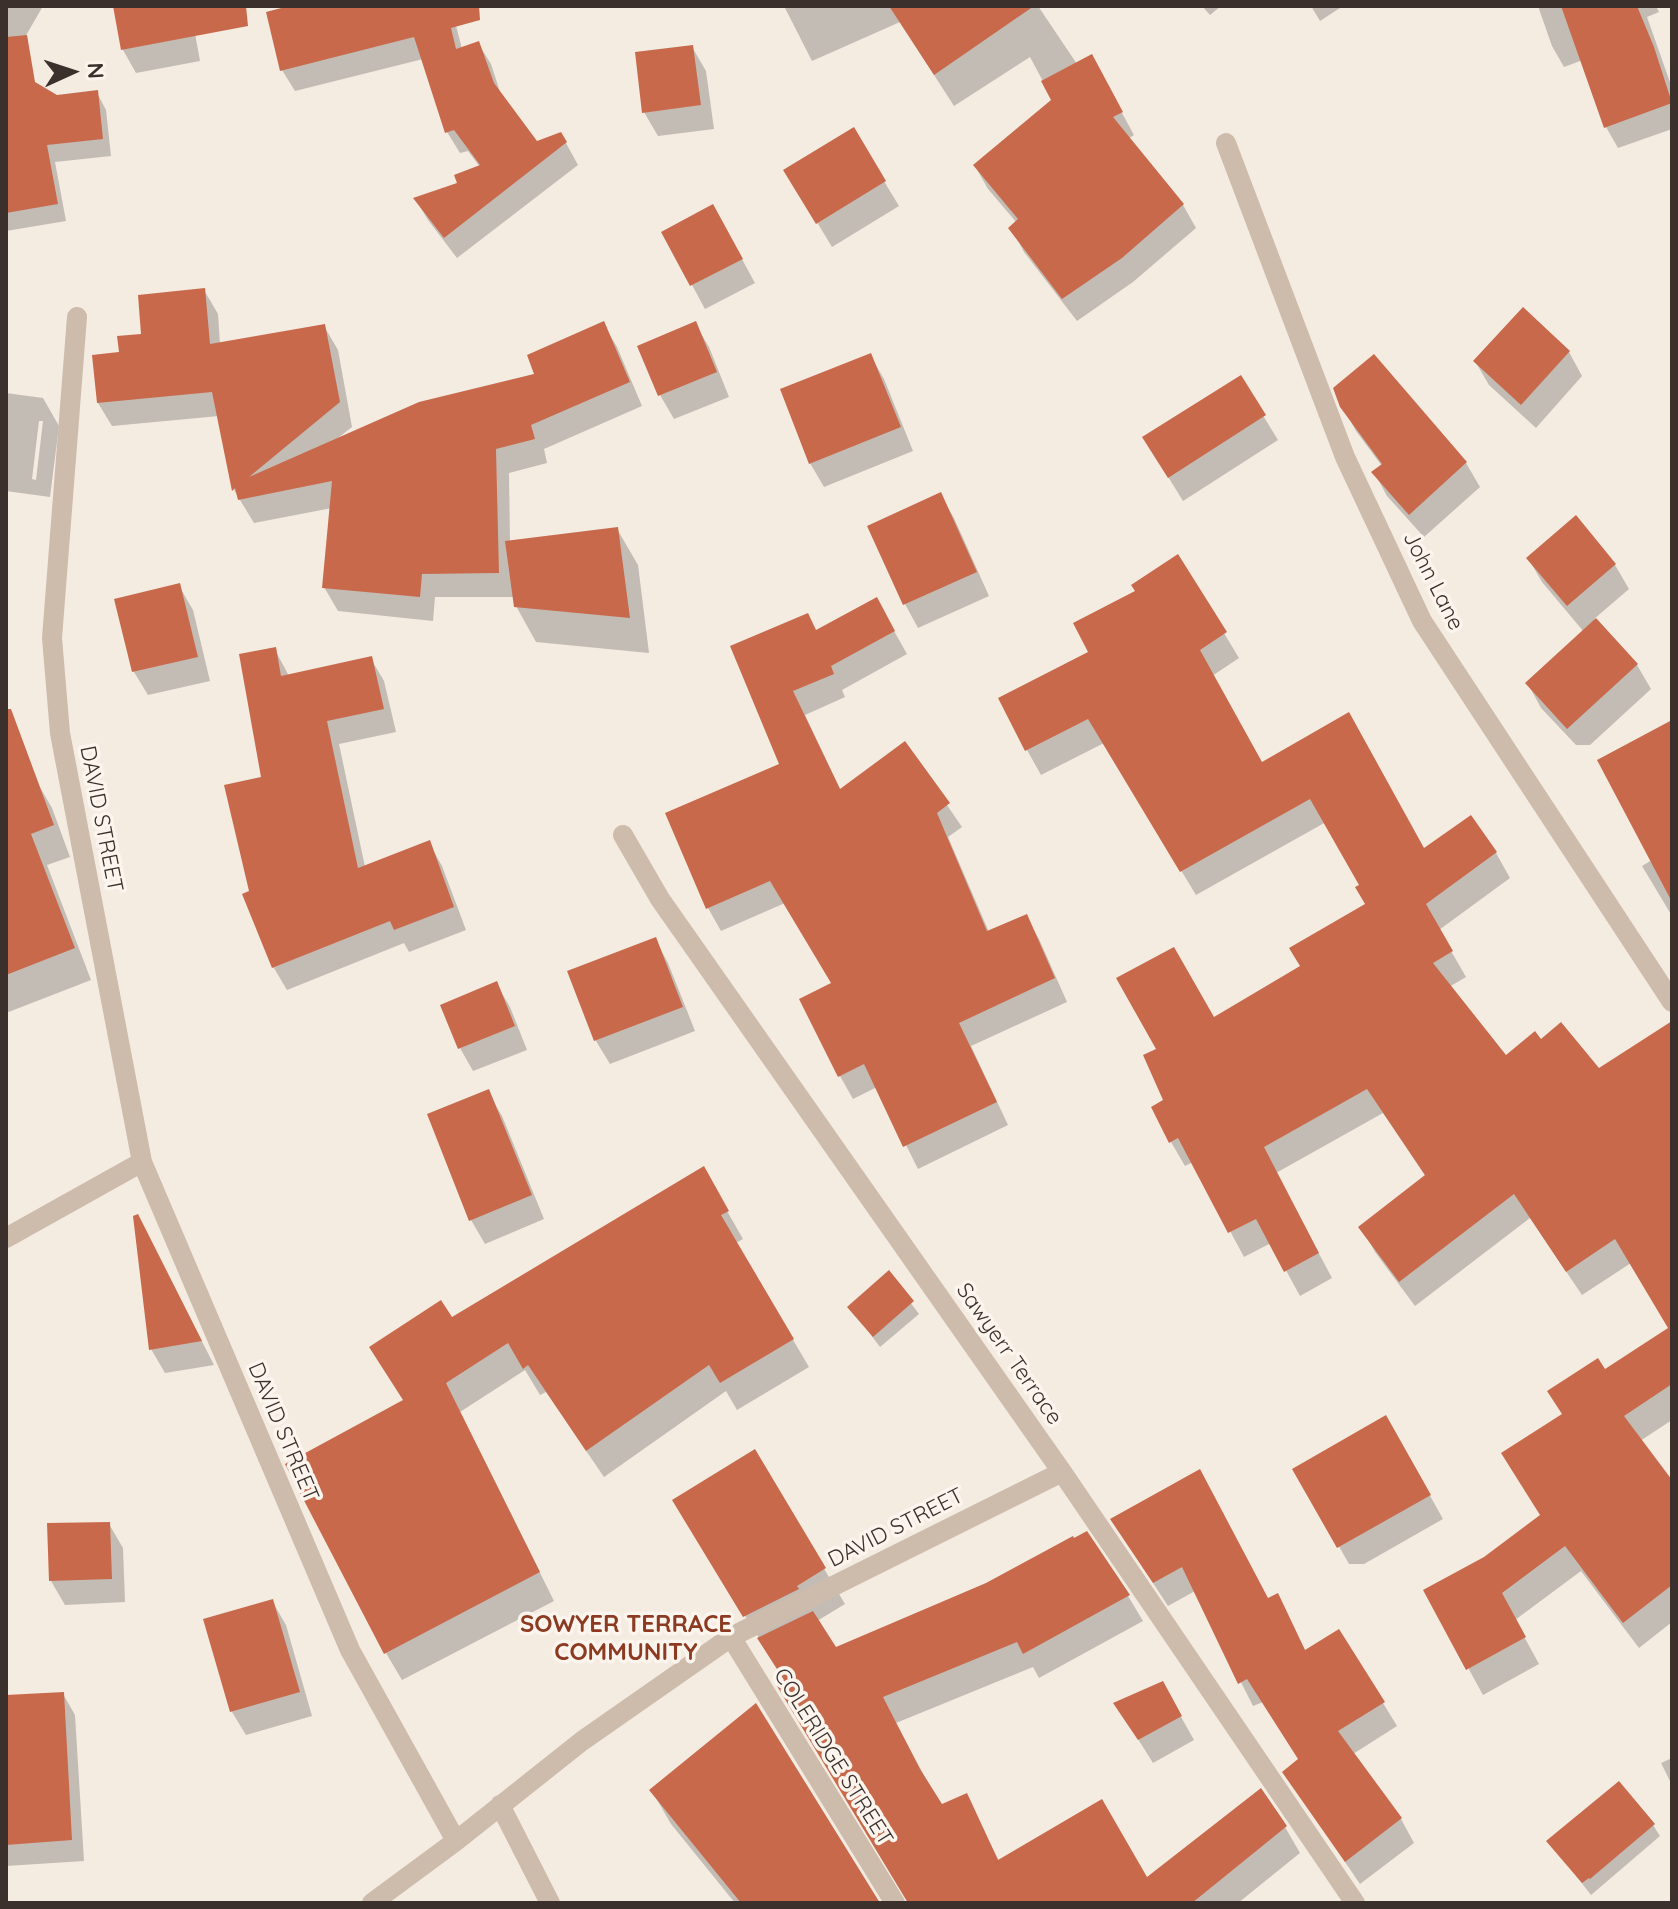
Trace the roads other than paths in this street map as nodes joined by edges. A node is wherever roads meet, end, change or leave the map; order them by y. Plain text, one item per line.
1 (1226, 143) dead end
2 (77, 317) dead end
3 (623, 835) dead end
4 (1672, 1002) edge
5 (142, 1162) junction
6 (6, 1238) edge
7 (1062, 1472) junction
8 (731, 1637) junction
9 (500, 1805) junction
10 (456, 1841) junction
11 (372, 1903) edge
12 (550, 1903) edge
13 (895, 1903) edge
14 (1355, 1903) edge

1 - 4 street, John Lane
2 - 5 street, DAVID STREET
3 - 7 street, Sawyerr Terrace
5 - 6 street
5 - 10 street, DAVID STREET
7 - 8 street, DAVID STREET
7 - 14 street, Sawyerr Terrace
8 - 9 street, DAVID STREET
8 - 13 street, COLERIDGE STREET
9 - 10 street, DAVID STREET
9 - 12 street
10 - 11 street

